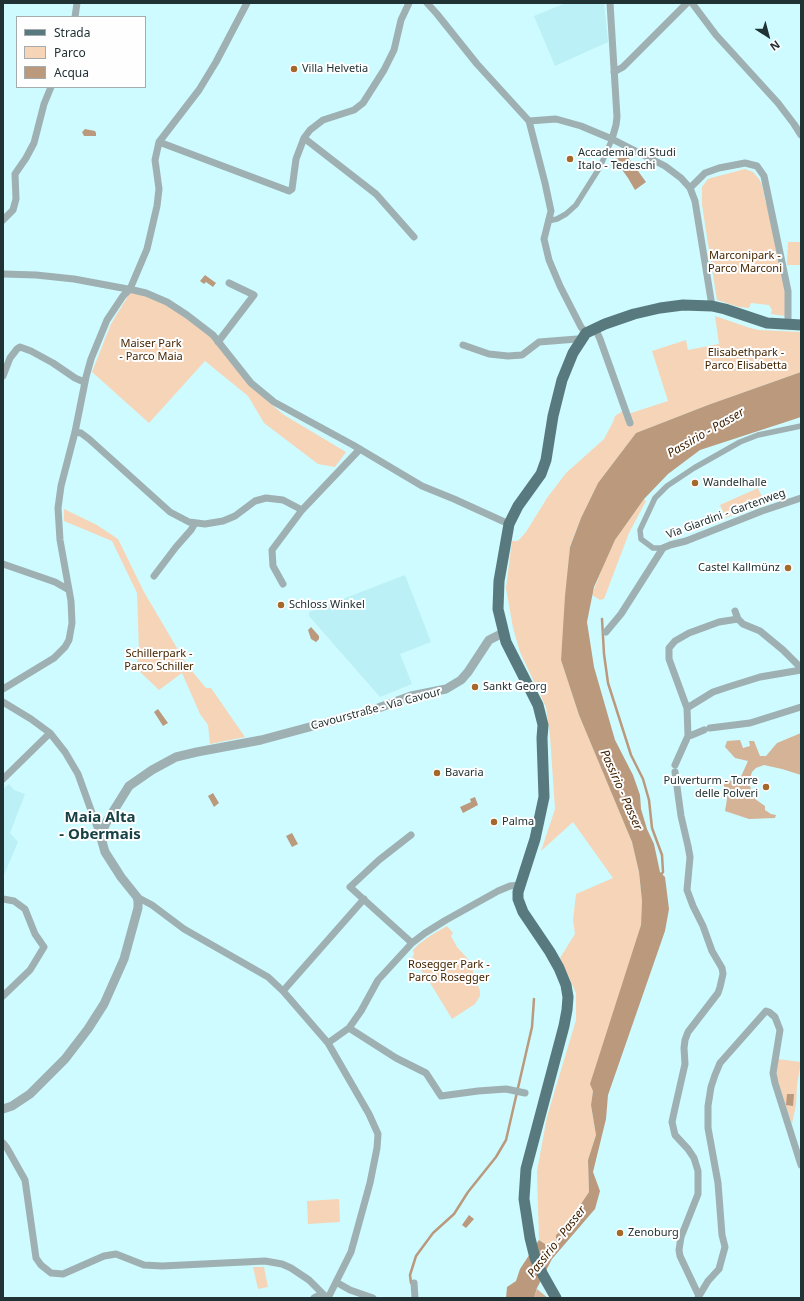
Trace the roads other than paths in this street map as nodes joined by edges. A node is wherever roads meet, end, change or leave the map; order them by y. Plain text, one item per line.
1 (77, 3) edge
2 (247, 3) edge
3 (409, 3) edge
4 (426, 3) edge
5 (610, 3) edge
6 (687, 3) edge
7 (692, 3) edge
8 (74, 16) edge
9 (614, 72) junction
10 (51, 88) edge
11 (529, 121) junction
12 (801, 135) edge
13 (304, 138) junction
14 (612, 139) junction
15 (159, 142) junction
16 (690, 188) junction
17 (3, 220) edge
18 (548, 221) junction
19 (414, 237) dead end
20 (3, 274) edge
21 (229, 283) dead end
22 (130, 289) junction
23 (712, 306) junction
24 (788, 325) junction
25 (801, 326) edge
26 (587, 334) junction
27 (218, 342) junction
28 (463, 345) dead end
29 (3, 376) edge
30 (84, 382) junction
31 (630, 423) dead end
32 (801, 426) edge
33 (75, 432) junction
34 (360, 449) junction
35 (801, 498) edge
36 (302, 510) junction
37 (195, 523) junction
38 (509, 524) junction
39 (663, 548) junction
40 (3, 564) edge
41 (154, 576) dead end
42 (283, 584) dead end
43 (69, 590) junction
44 (735, 611) dead end
45 (741, 622) junction
46 (503, 632) junction
47 (606, 632) dead end
48 (801, 669) edge
49 (3, 690) edge
50 (3, 702) edge
51 (801, 707) edge
52 (687, 708) junction
53 (50, 733) junction
54 (688, 736) junction
55 (3, 779) edge
56 (411, 835) dead end
57 (101, 838) junction
58 (520, 885) junction
59 (136, 897) junction
60 (3, 899) edge
61 (364, 899) junction
62 (412, 943) junction
63 (283, 991) junction
64 (3, 996) edge
65 (349, 1028) junction
66 (328, 1044) junction
67 (525, 1093) dead end
68 (3, 1109) edge
69 (3, 1143) edge
70 (801, 1165) edge
71 (336, 1282) junction
72 (414, 1283) dead end
73 (698, 1297) edge
74 (314, 1298) edge
75 (327, 1298) edge
76 (373, 1298) edge
77 (415, 1298) edge
78 (556, 1298) edge

1 - 8 street
2 - 15 street
3 - 13 street
4 - 11 street
5 - 9 street
6 - 9 street
7 - 12 street
9 - 14 street
10 - 17 street
11 - 14 street
11 - 18 street
13 - 15 street
13 - 19 street
14 - 16 street
14 - 18 street
15 - 22 street
16 - 23 street
16 - 24 street
18 - 26 street
20 - 22 street
21 - 27 street
22 - 27 street
22 - 30 street
23 - 24 main road
23 - 26 main road
24 - 25 main road
26 - 28 street
26 - 31 street
26 - 38 main road
27 - 34 street
29 - 30 street
30 - 33 street
32 - 39 street
33 - 37 street
33 - 43 street
34 - 36 street
34 - 38 street
35 - 39 street, Via Giardini - Gartenweg
36 - 37 street
36 - 42 street
37 - 41 street
38 - 46 main road
39 - 47 street, Via Giardini - Gartenweg
40 - 43 street
43 - 49 street
44 - 45 street
45 - 48 street
45 - 52 street
46 - 57 street, Cavourstraße - Via Cavour
46 - 58 main road
48 - 52 street
50 - 53 street
51 - 54 street
52 - 54 street
53 - 55 street
53 - 57 street
54 - 73 street
56 - 61 street
57 - 59 street
58 - 62 street
58 - 78 main road
59 - 63 street
59 - 68 street
60 - 64 street
61 - 62 street
61 - 63 street
62 - 65 street
63 - 66 street
65 - 66 street
65 - 67 street
66 - 71 street
69 - 75 street
70 - 73 street
71 - 75 street
71 - 76 street
72 - 77 street
74 - 75 street

